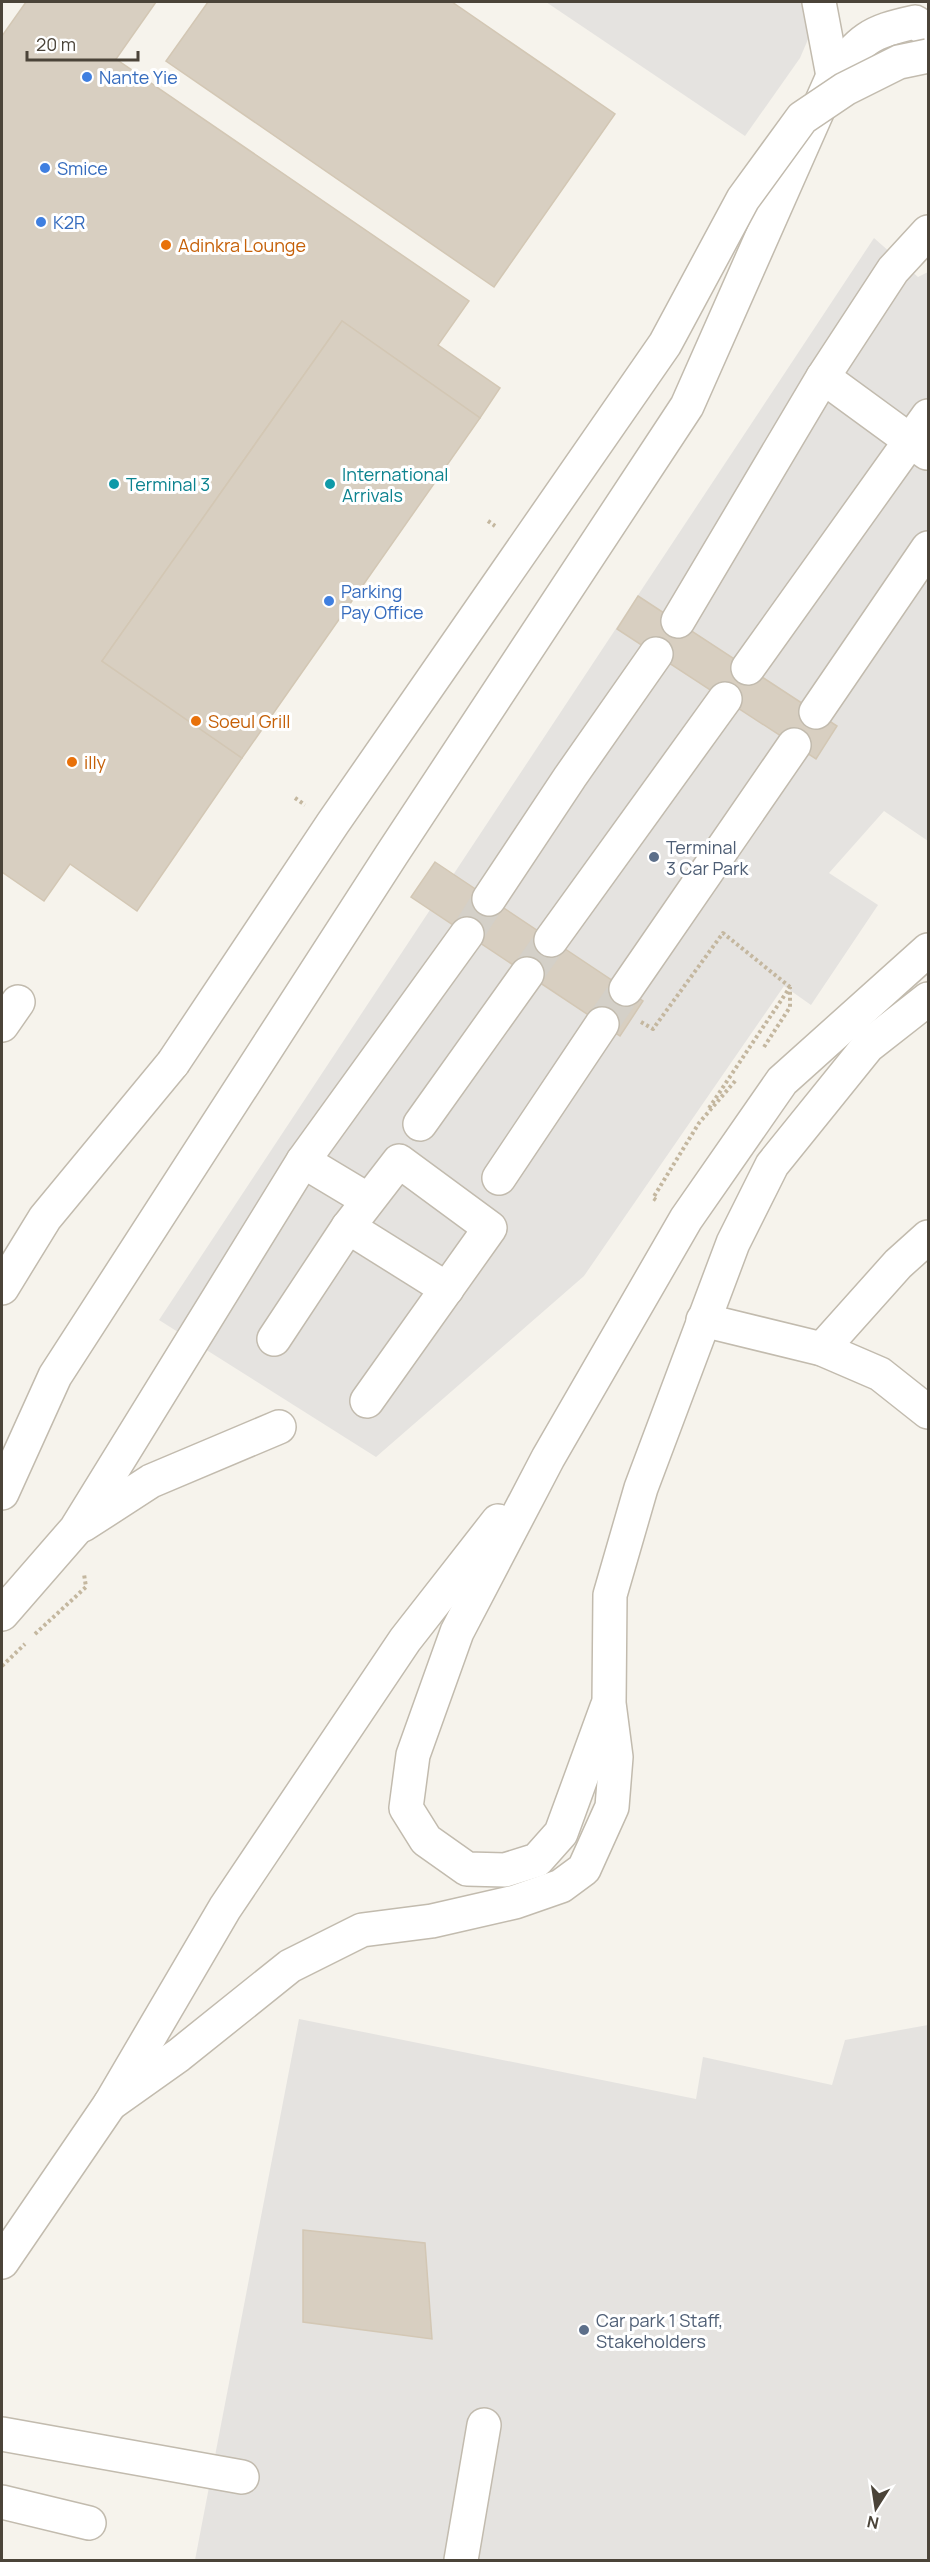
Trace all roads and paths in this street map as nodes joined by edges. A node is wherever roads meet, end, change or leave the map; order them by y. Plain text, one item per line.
1 (819, 2) edge
2 (912, 18) edge
3 (928, 56) edge
4 (832, 76) junction
5 (928, 232) edge
6 (823, 377) junction
7 (923, 437) edge
8 (928, 548) edge
9 (678, 621) dead end
10 (656, 654) dead end
11 (748, 668) dead end
12 (725, 699) dead end
13 (816, 712) dead end
14 (794, 745) dead end
15 (489, 899) tunnel mouth
16 (467, 934) tunnel mouth
17 (551, 940) tunnel mouth
18 (928, 950) edge
19 (527, 974) tunnel mouth
20 (790, 987) junction
21 (928, 999) edge
22 (620, 1010) junction
23 (762, 1050) dead end
24 (741, 1074) dead end
25 (699, 1123) junction
26 (420, 1124) dead end
27 (303, 1161) junction
28 (499, 1178) dead end
29 (653, 1198) dead end
30 (368, 1200) junction
31 (348, 1227) junction
32 (928, 1237) edge
33 (2, 1288) edge
34 (447, 1289) junction
35 (703, 1320) junction
36 (274, 1339) dead end
37 (822, 1349) junction
38 (367, 1401) dead end
39 (928, 1412) edge
40 (279, 1427) dead end
41 (548, 1458) junction
42 (2, 1492) edge
43 (76, 1529) junction
44 (2, 1614) edge
45 (609, 1703) junction
46 (110, 2104) junction
47 (2, 2262) edge
48 (484, 2425) dead end
49 (2, 2434) edge
50 (242, 2477) dead end
51 (2, 2502) edge
52 (89, 2523) dead end
53 (460, 2560) edge

1 - 4 lane
2 - 4 lane
3 - 33 lane, bridge
4 - 42 lane
5 - 6 lane
6 - 7 lane
6 - 9 lane
7 - 11 lane
8 - 13 lane
10 - 15 lane
12 - 17 lane
14 - 22 lane
16 - 27 lane
18 - 41 lane
19 - 26 lane
20 - 22 path
20 - 23 path
20 - 25 path
21 - 35 lane
22 - 28 lane
24 - 25 path
25 - 29 path
27 - 30 lane
27 - 43 lane
30 - 31 lane
30 - 34 lane
31 - 34 lane
31 - 36 lane
32 - 37 lane
34 - 38 lane
35 - 37 lane
35 - 45 lane
37 - 39 lane
40 - 43 lane
41 - 45 lane
41 - 46 lane
43 - 44 lane
45 - 46 lane
46 - 47 lane
48 - 53 lane
49 - 50 lane
51 - 52 lane

